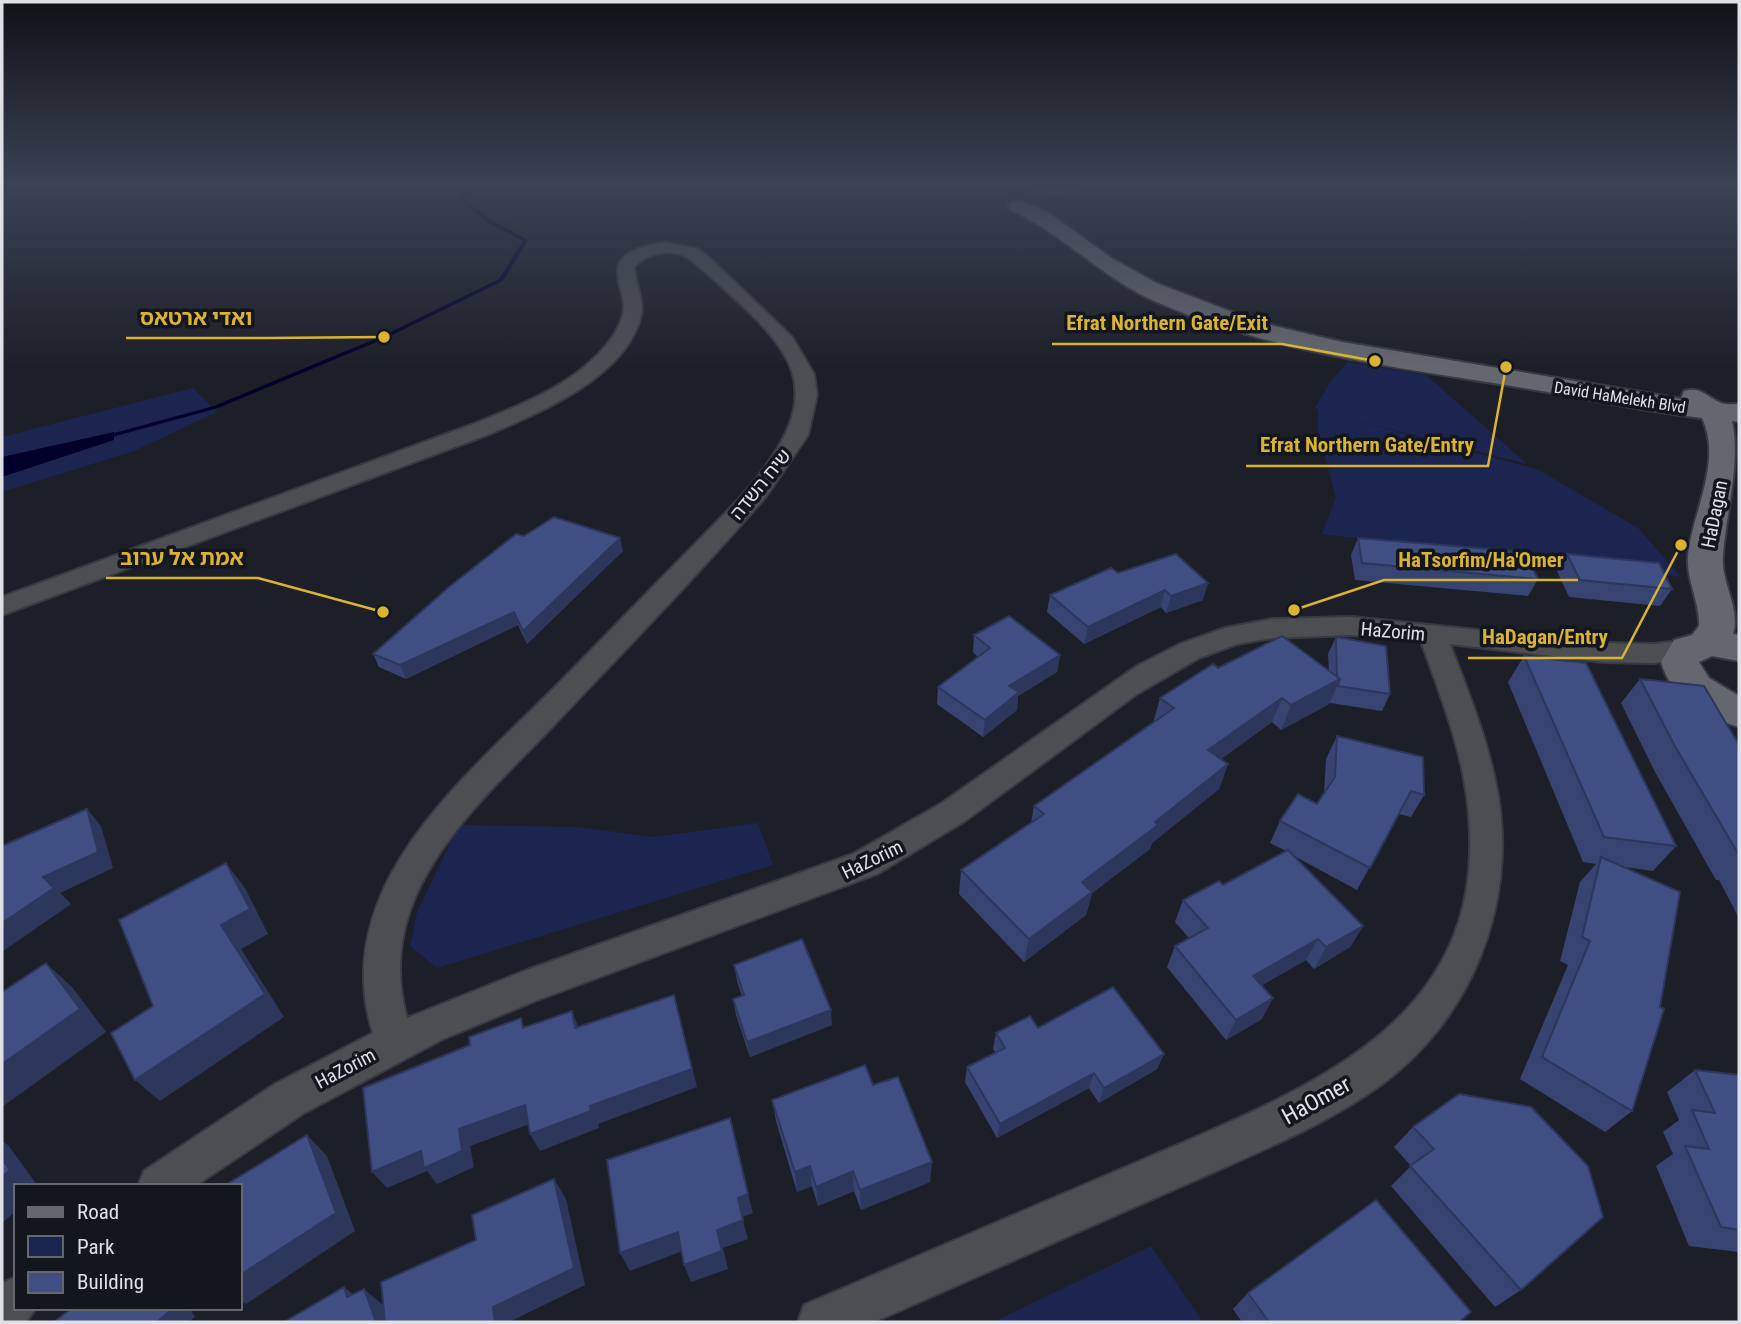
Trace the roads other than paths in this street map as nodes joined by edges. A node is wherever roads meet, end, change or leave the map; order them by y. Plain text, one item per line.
1 (1086, 246) edge
2 (1715, 406) edge
3 (2, 606) edge
4 (1433, 635) junction
5 (1717, 636) edge
6 (1592, 652) junction
7 (1723, 704) edge
8 (395, 1042) junction
9 (162, 1184) edge
10 (821, 1322) edge

1 - 2 street, David HaMelekh Blvd
2 - 5 street, HaDagan
3 - 8 street, שיח השדה
4 - 6 street, HaZorim
4 - 8 street, HaZorim
4 - 10 street, HaOmer
5 - 6 street
5 - 7 street, HaDagan
6 - 7 street
8 - 9 street, HaZorim

